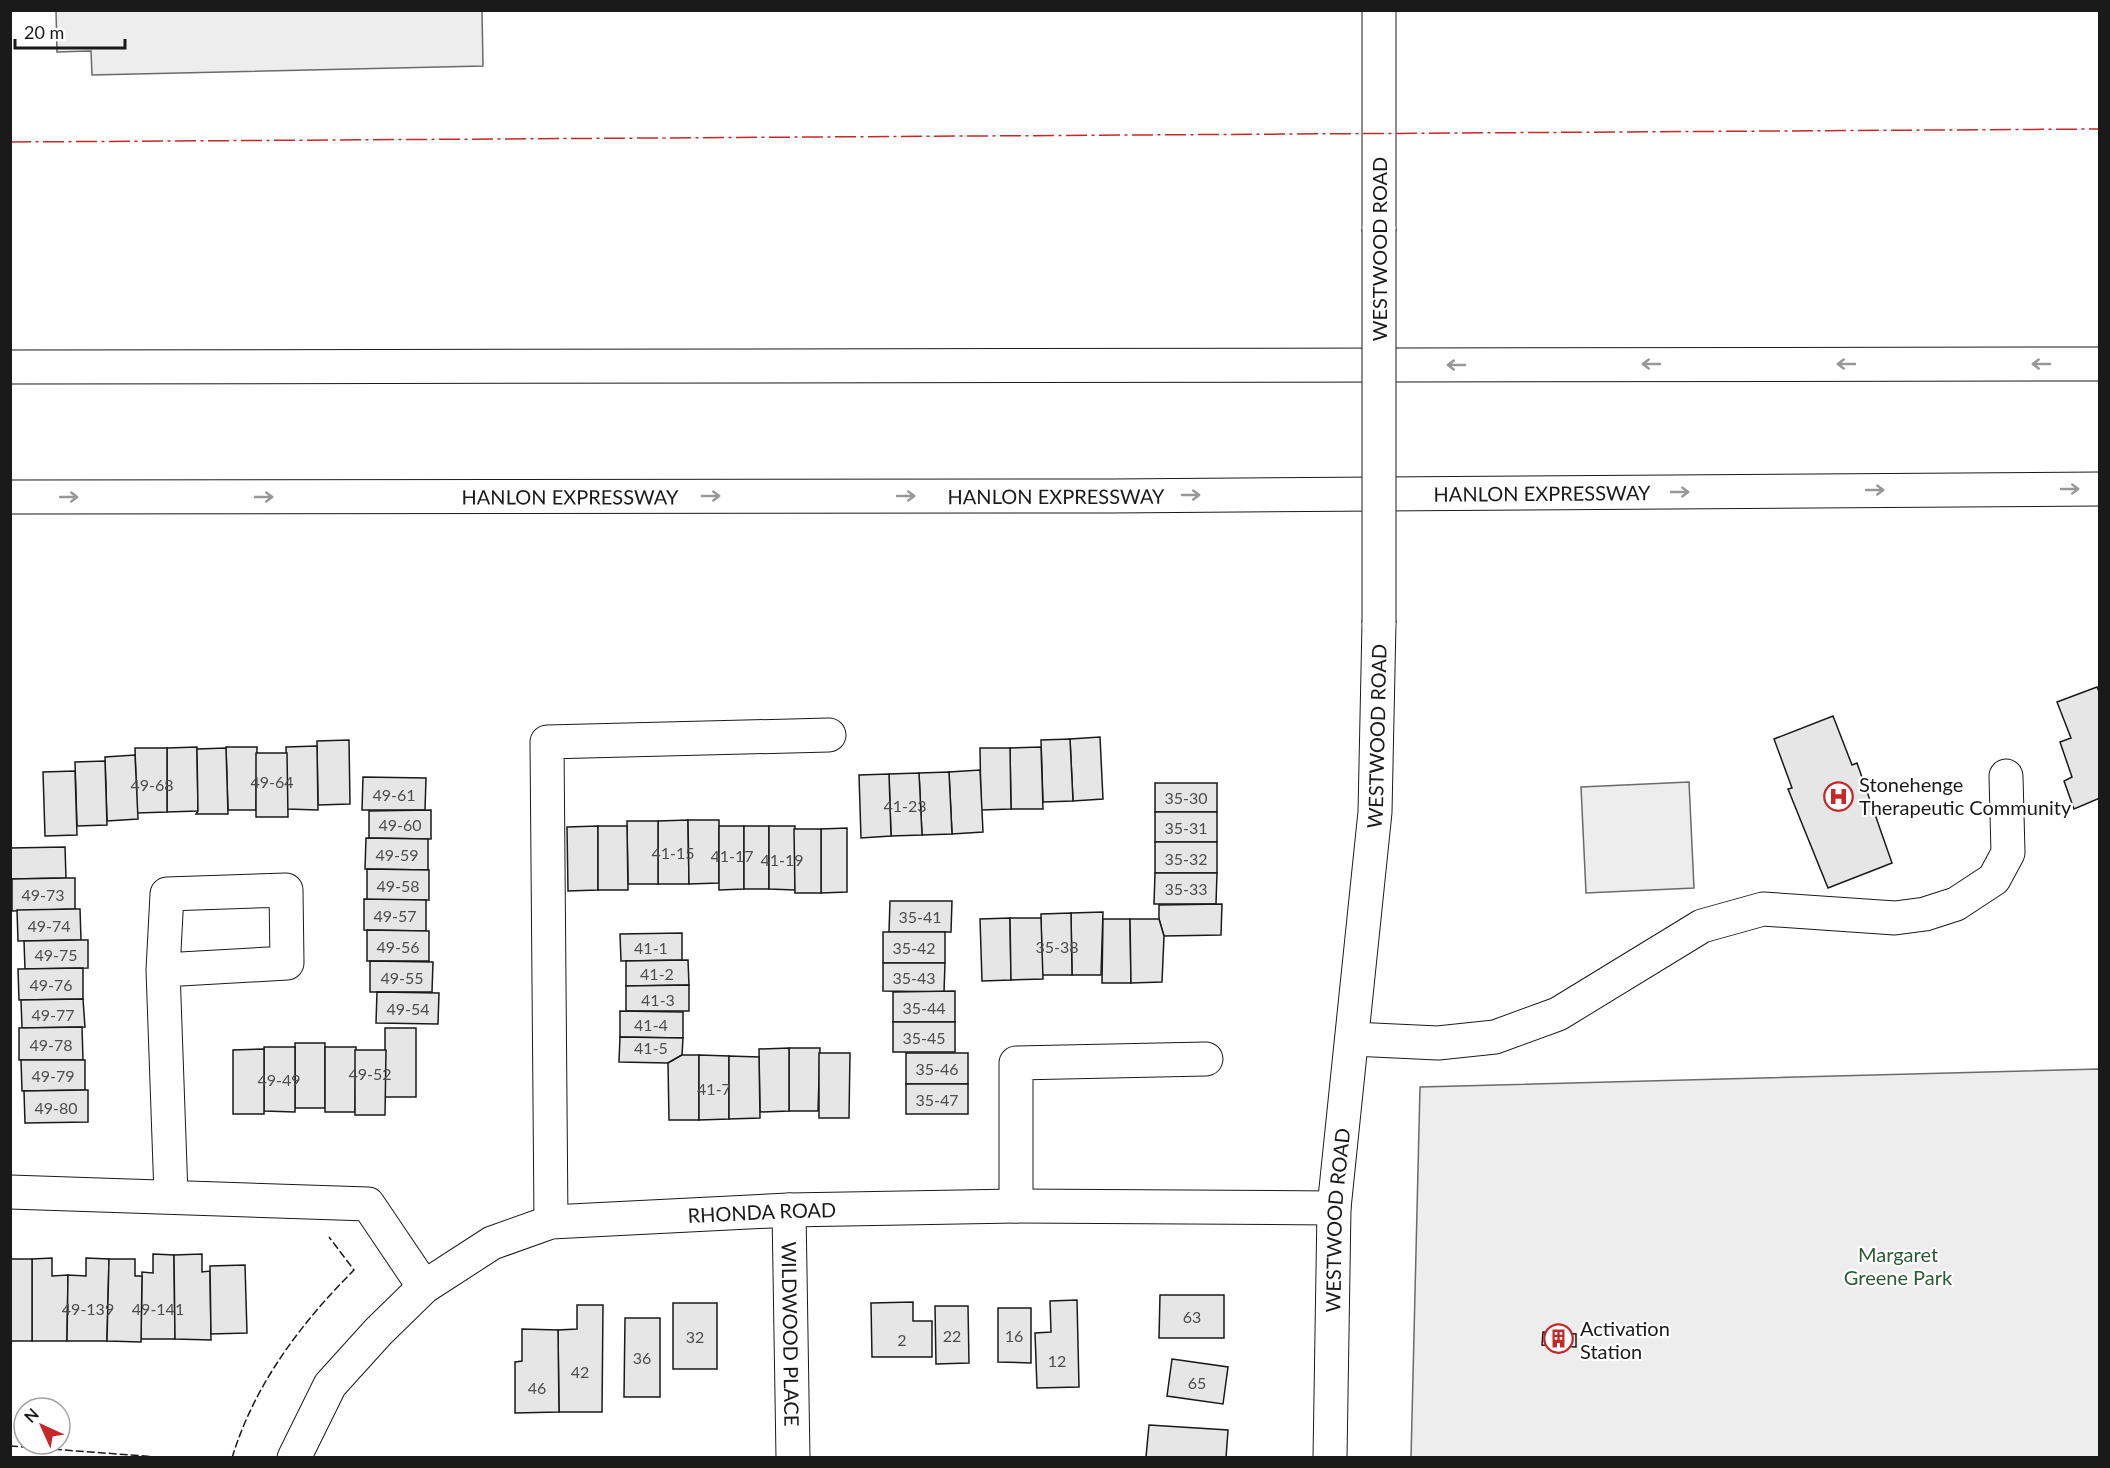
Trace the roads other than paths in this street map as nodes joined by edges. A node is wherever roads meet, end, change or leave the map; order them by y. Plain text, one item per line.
1 (1379, 10) edge
2 (2100, 364) edge
3 (10, 367) edge
4 (2100, 489) edge
5 (10, 497) edge
6 (829, 735) dead end
7 (2006, 776) dead end
8 (163, 970) dead end
9 (1352, 1039) junction
10 (1206, 1059) dead end
11 (10, 1192) edge
12 (171, 1196) junction
13 (1016, 1206) junction
14 (1334, 1208) junction
15 (789, 1210) junction
16 (551, 1222) junction
17 (424, 1287) junction
18 (294, 1458) edge
19 (793, 1458) edge
20 (1330, 1458) edge

1 - 9 main road, WESTWOOD ROAD, bridge
2 -> 3 main road
5 -> 4 main road, HANLON EXPRESSWAY
6 - 16 main road
7 - 9 main road
8 - 12 main road
9 - 14 main road, WESTWOOD ROAD
10 - 13 main road
11 - 12 main road
12 - 17 main road
13 - 14 main road, RHONDA ROAD
13 - 15 main road, RHONDA ROAD
14 - 20 main road, WESTWOOD ROAD
15 - 16 main road, RHONDA ROAD
15 - 19 main road, WILDWOOD PLACE
16 - 17 main road, RHONDA ROAD
17 - 18 main road, RHONDA ROAD

